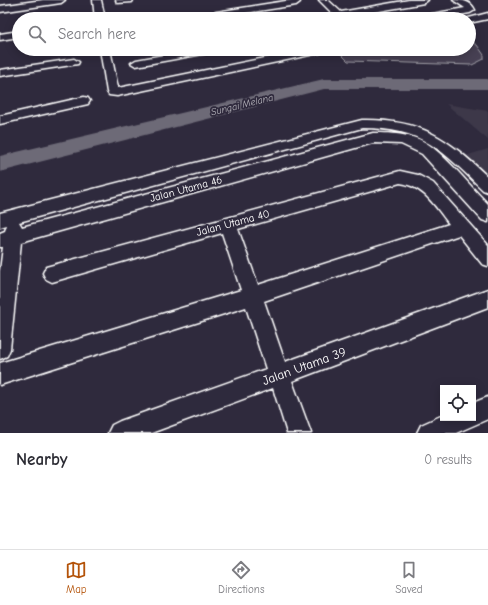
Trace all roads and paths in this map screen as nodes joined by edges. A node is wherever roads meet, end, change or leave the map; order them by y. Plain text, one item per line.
1 (61, 0) edge
2 (97, 0) edge
3 (323, 0) edge
4 (424, 0) edge
5 (457, 0) edge
6 (296, 2) dead end
7 (390, 3) edge
8 (0, 9) edge
9 (99, 12) edge
10 (235, 12) edge
11 (336, 12) edge
12 (358, 12) edge
13 (403, 12) edge
14 (459, 12) edge
15 (488, 16) edge
16 (476, 19) edge
17 (12, 35) edge
18 (0, 37) edge
19 (106, 56) edge
20 (175, 56) edge
21 (290, 56) edge
22 (74, 62) dead end
23 (136, 63) dead end
24 (0, 73) edge
25 (84, 101) dead end
26 (0, 120) edge
27 (483, 174) edge
28 (488, 186) edge
29 (488, 215) edge
30 (8, 218) edge
31 (228, 225) junction
32 (462, 227) junction
33 (6, 238) edge
34 (488, 258) edge
35 (52, 273) dead end
36 (252, 296) junction
37 (488, 298) edge
38 (0, 350) edge
39 (0, 374) edge
40 (280, 375) junction
41 (488, 408) edge
42 (476, 413) edge
43 (457, 421) edge
44 (120, 433) edge
45 (300, 433) edge
46 (429, 433) edge

1 - 8 street
2 - 9 street
3 - 11 street
4 - 7 street
5 - 14 street
6 - 10 street
7 - 12 street
7 - 13 street
15 - 16 street
17 - 18 street
19 - 21 street
20 - 23 street
22 - 24 street
25 - 26 street
27 - 28 street, Jalan Utama 46
27 - 30 street, Jalan Utama 46
29 - 33 street, Jalan Utama 46
30 - 33 street
31 - 32 street, Jalan Utama 40
31 - 35 street, Jalan Utama 40
31 - 36 street
32 - 34 street
32 - 36 street
33 - 38 street
36 - 39 street
36 - 40 street
37 - 40 street, Jalan Utama 39
40 - 44 street, Jalan Utama 39
40 - 45 street
41 - 42 street
43 - 46 street

